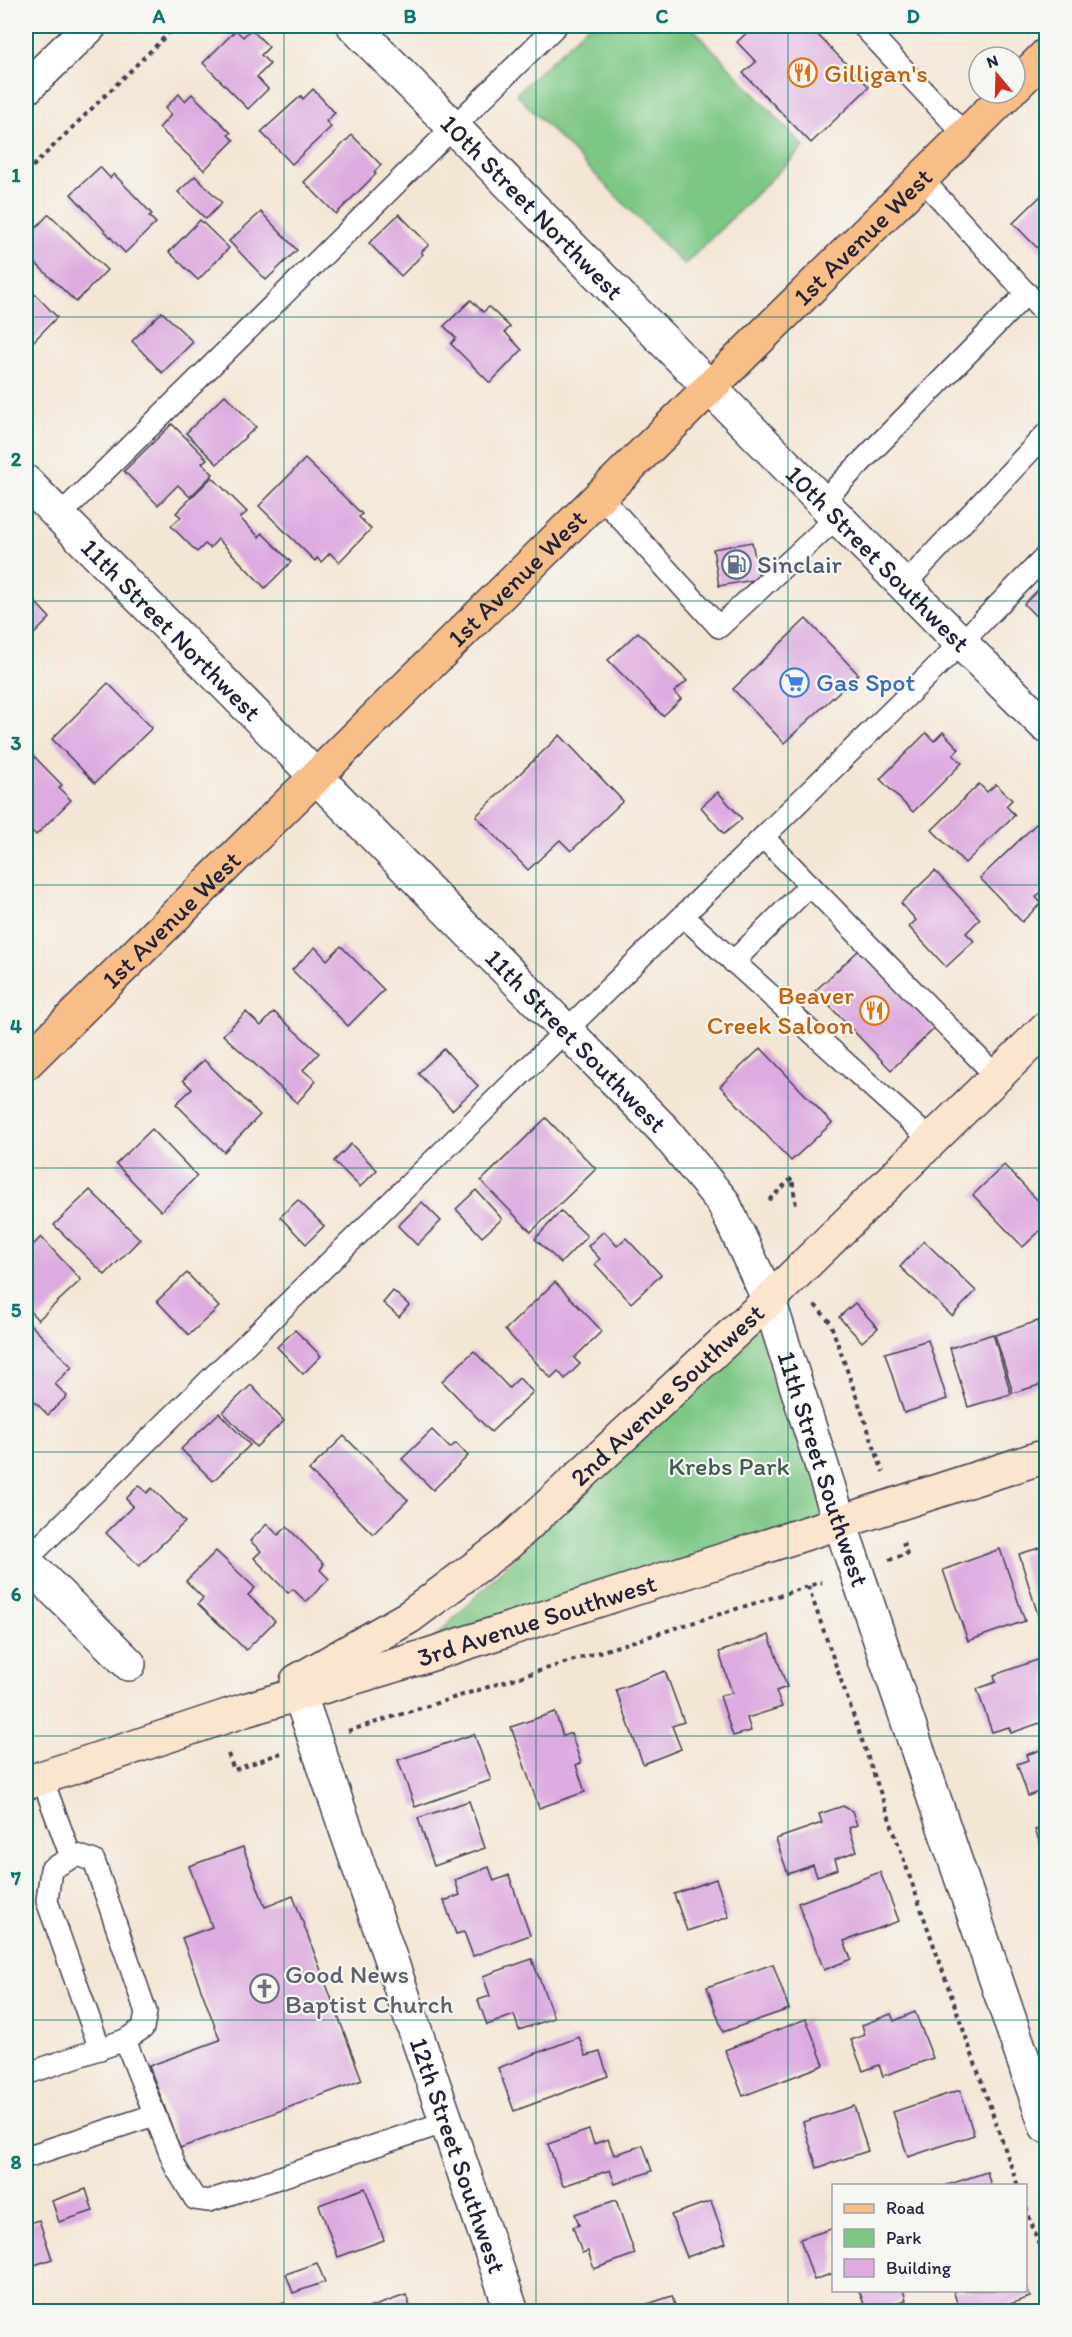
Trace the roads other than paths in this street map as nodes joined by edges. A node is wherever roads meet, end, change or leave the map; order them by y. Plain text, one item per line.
1 (90, 26) edge
2 (354, 26) edge
3 (556, 26) edge
4 (863, 26) edge
5 (1047, 55) edge
6 (1027, 74) edge
7 (26, 88) edge
8 (996, 105) edge
9 (453, 128) junction
10 (965, 135) junction
11 (922, 179) junction
12 (1026, 293) junction
13 (1047, 315) edge
14 (710, 388) junction
15 (1047, 434) edge
16 (26, 482) edge
17 (600, 496) junction
18 (830, 509) junction
19 (58, 516) junction
20 (1047, 556) edge
21 (904, 585) junction
22 (961, 643) junction
23 (1047, 726) edge
24 (317, 777) junction
25 (763, 837) junction
26 (810, 885) junction
27 (683, 916) junction
28 (734, 962) junction
29 (1047, 1028) edge
30 (565, 1032) junction
31 (26, 1063) edge
32 (997, 1077) junction
33 (932, 1141) junction
34 (769, 1300) junction
35 (1047, 1456) edge
36 (840, 1523) junction
37 (26, 1561) edge
38 (129, 1664) dead end
39 (299, 1693) junction
40 (246, 1710) junction
41 (34, 1780) edge
42 (71, 1857) junction
43 (125, 2040) junction
44 (96, 2051) junction
45 (26, 2074) edge
46 (154, 2115) junction
47 (447, 2121) junction
48 (1047, 2126) edge
49 (26, 2157) edge
50 (512, 2312) edge

1 - 7 street
2 - 9 street, 10th Street Northwest
3 - 9 lane
4 - 10 lane
5 - 6 main road
8 - 10 main road, 1st Avenue West
9 - 14 street, 10th Street Northwest
9 - 19 lane
10 - 11 main road, 1st Avenue West
11 - 12 lane
11 - 14 main road, 1st Avenue West
12 - 13 lane
12 - 18 lane
14 - 17 main road, 1st Avenue West
14 - 18 street, 10th Street Southwest
15 - 21 lane
16 - 19 street, 11th Street Northwest
17 - 18 lane
17 - 24 main road, 1st Avenue West
18 - 21 street, 10th Street Southwest
19 - 24 street, 11th Street Northwest
20 - 22 lane
21 - 22 street, 10th Street Southwest
22 - 23 street, 10th Street Southwest
22 - 25 lane
24 - 30 street, 11th Street Southwest
24 - 31 main road, 1st Avenue West
25 - 26 lane
25 - 27 lane
26 - 28 lane
26 - 32 lane
27 - 28 lane
27 - 30 lane
28 - 33 lane
29 - 32 main road, 2nd Avenue Southwest
30 - 34 street, 11th Street Southwest
30 - 37 lane
32 - 33 main road, 2nd Avenue Southwest
33 - 34 main road, 2nd Avenue Southwest
34 - 36 street, 11th Street Southwest
34 - 40 main road, 2nd Avenue Southwest
35 - 36 main road, 3rd Avenue Southwest
36 - 39 main road, 3rd Avenue Southwest
36 - 48 street, 11th Street Southwest
37 - 38 street
39 - 40 main road, 3rd Avenue Southwest
39 - 47 street, 12th Street Southwest
40 - 41 main road, 3rd Avenue Southwest
41 - 42 lane
42 - 43 lane
42 - 44 lane
43 - 44 lane
43 - 46 lane
44 - 45 lane
46 - 47 lane
46 - 49 lane
47 - 50 street, 12th Street Southwest

